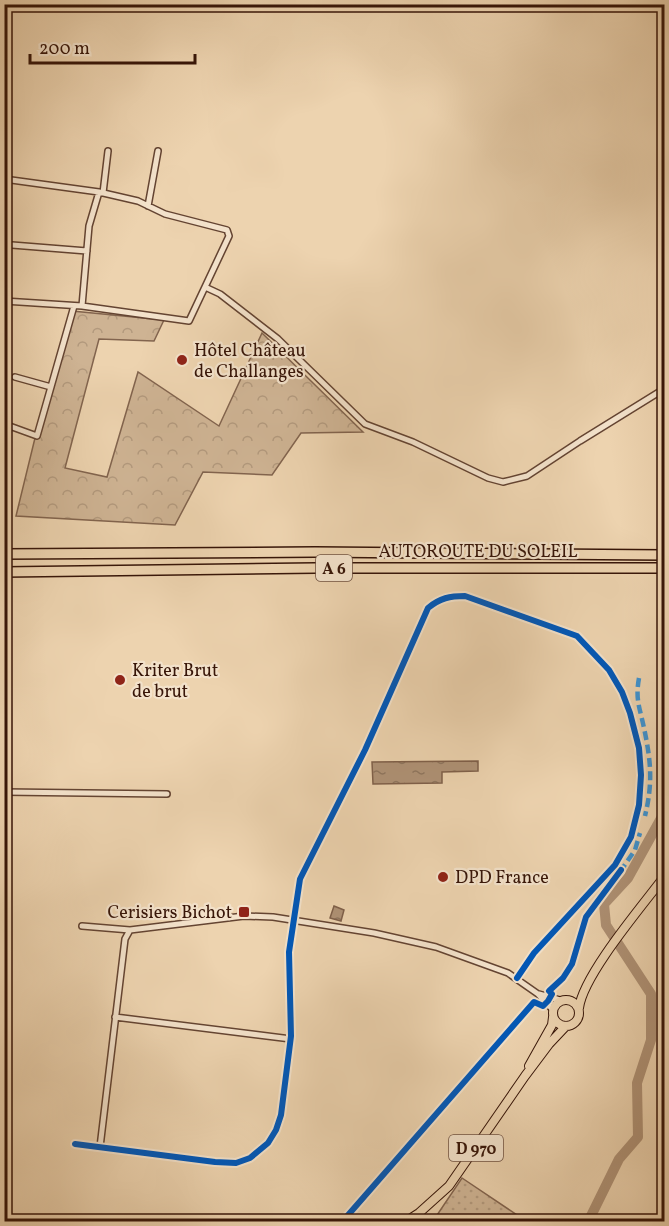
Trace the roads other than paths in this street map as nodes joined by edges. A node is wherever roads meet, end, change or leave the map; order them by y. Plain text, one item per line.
1 (108, 151) dead end
2 (158, 151) dead end
3 (4, 179) edge
4 (101, 193) junction
5 (148, 206) junction
6 (12, 245) dead end
7 (87, 251) junction
8 (205, 287) junction
9 (4, 301) edge
10 (74, 306) junction
11 (81, 306) junction
12 (15, 377) dead end
13 (51, 387) junction
14 (664, 389) edge
15 (4, 424) edge
16 (4, 554) edge
17 (664, 555) edge
18 (664, 568) edge
19 (4, 572) edge
20 (4, 792) edge
21 (167, 794) dead end
22 (664, 877) edge
23 (293, 920) junction
24 (82, 926) dead end
25 (130, 930) junction
26 (517, 978) junction
27 (589, 981) junction
28 (538, 994) junction
29 (563, 1000) junction
30 (579, 1008) junction
31 (553, 1014) junction
32 (116, 1017) junction
33 (566, 1026) junction
34 (291, 1039) junction
35 (525, 1076) junction
36 (75, 1144) dead end
37 (99, 1147) junction
38 (419, 1213) junction
39 (405, 1221) edge
40 (412, 1221) edge

1 - 4 street
2 - 5 street
3 - 4 street
4 - 5 street
4 - 7 street
5 - 8 street
6 - 7 street
7 - 11 street
8 - 11 street
8 - 14 street
9 - 10 street
10 - 11 street
10 - 13 street
12 - 13 street
13 - 15 street
16 - 17 highway, AUTOROUTE DU SOLEIL / A 6
18 - 19 highway, AUTOROUTE DU SOLEIL / A 6
20 - 21 street
22 - 27 main road
23 - 25 street
23 - 26 street
23 - 26 street
23 - 34 street
24 - 25 street
25 - 32 street
26 - 28 street
27 - 29 main road
27 - 30 main road
28 - 29 street
28 - 31 street
29 - 30 main road
29 - 31 main road
30 - 33 main road
31 - 33 main road
31 - 35 main road, D 970
32 - 34 street
32 - 37 street
33 - 35 main road, D 970
34 - 37 street
35 - 38 main road, D 970
36 - 37 street
38 - 39 main road, D 970
38 - 40 main road, D 970

